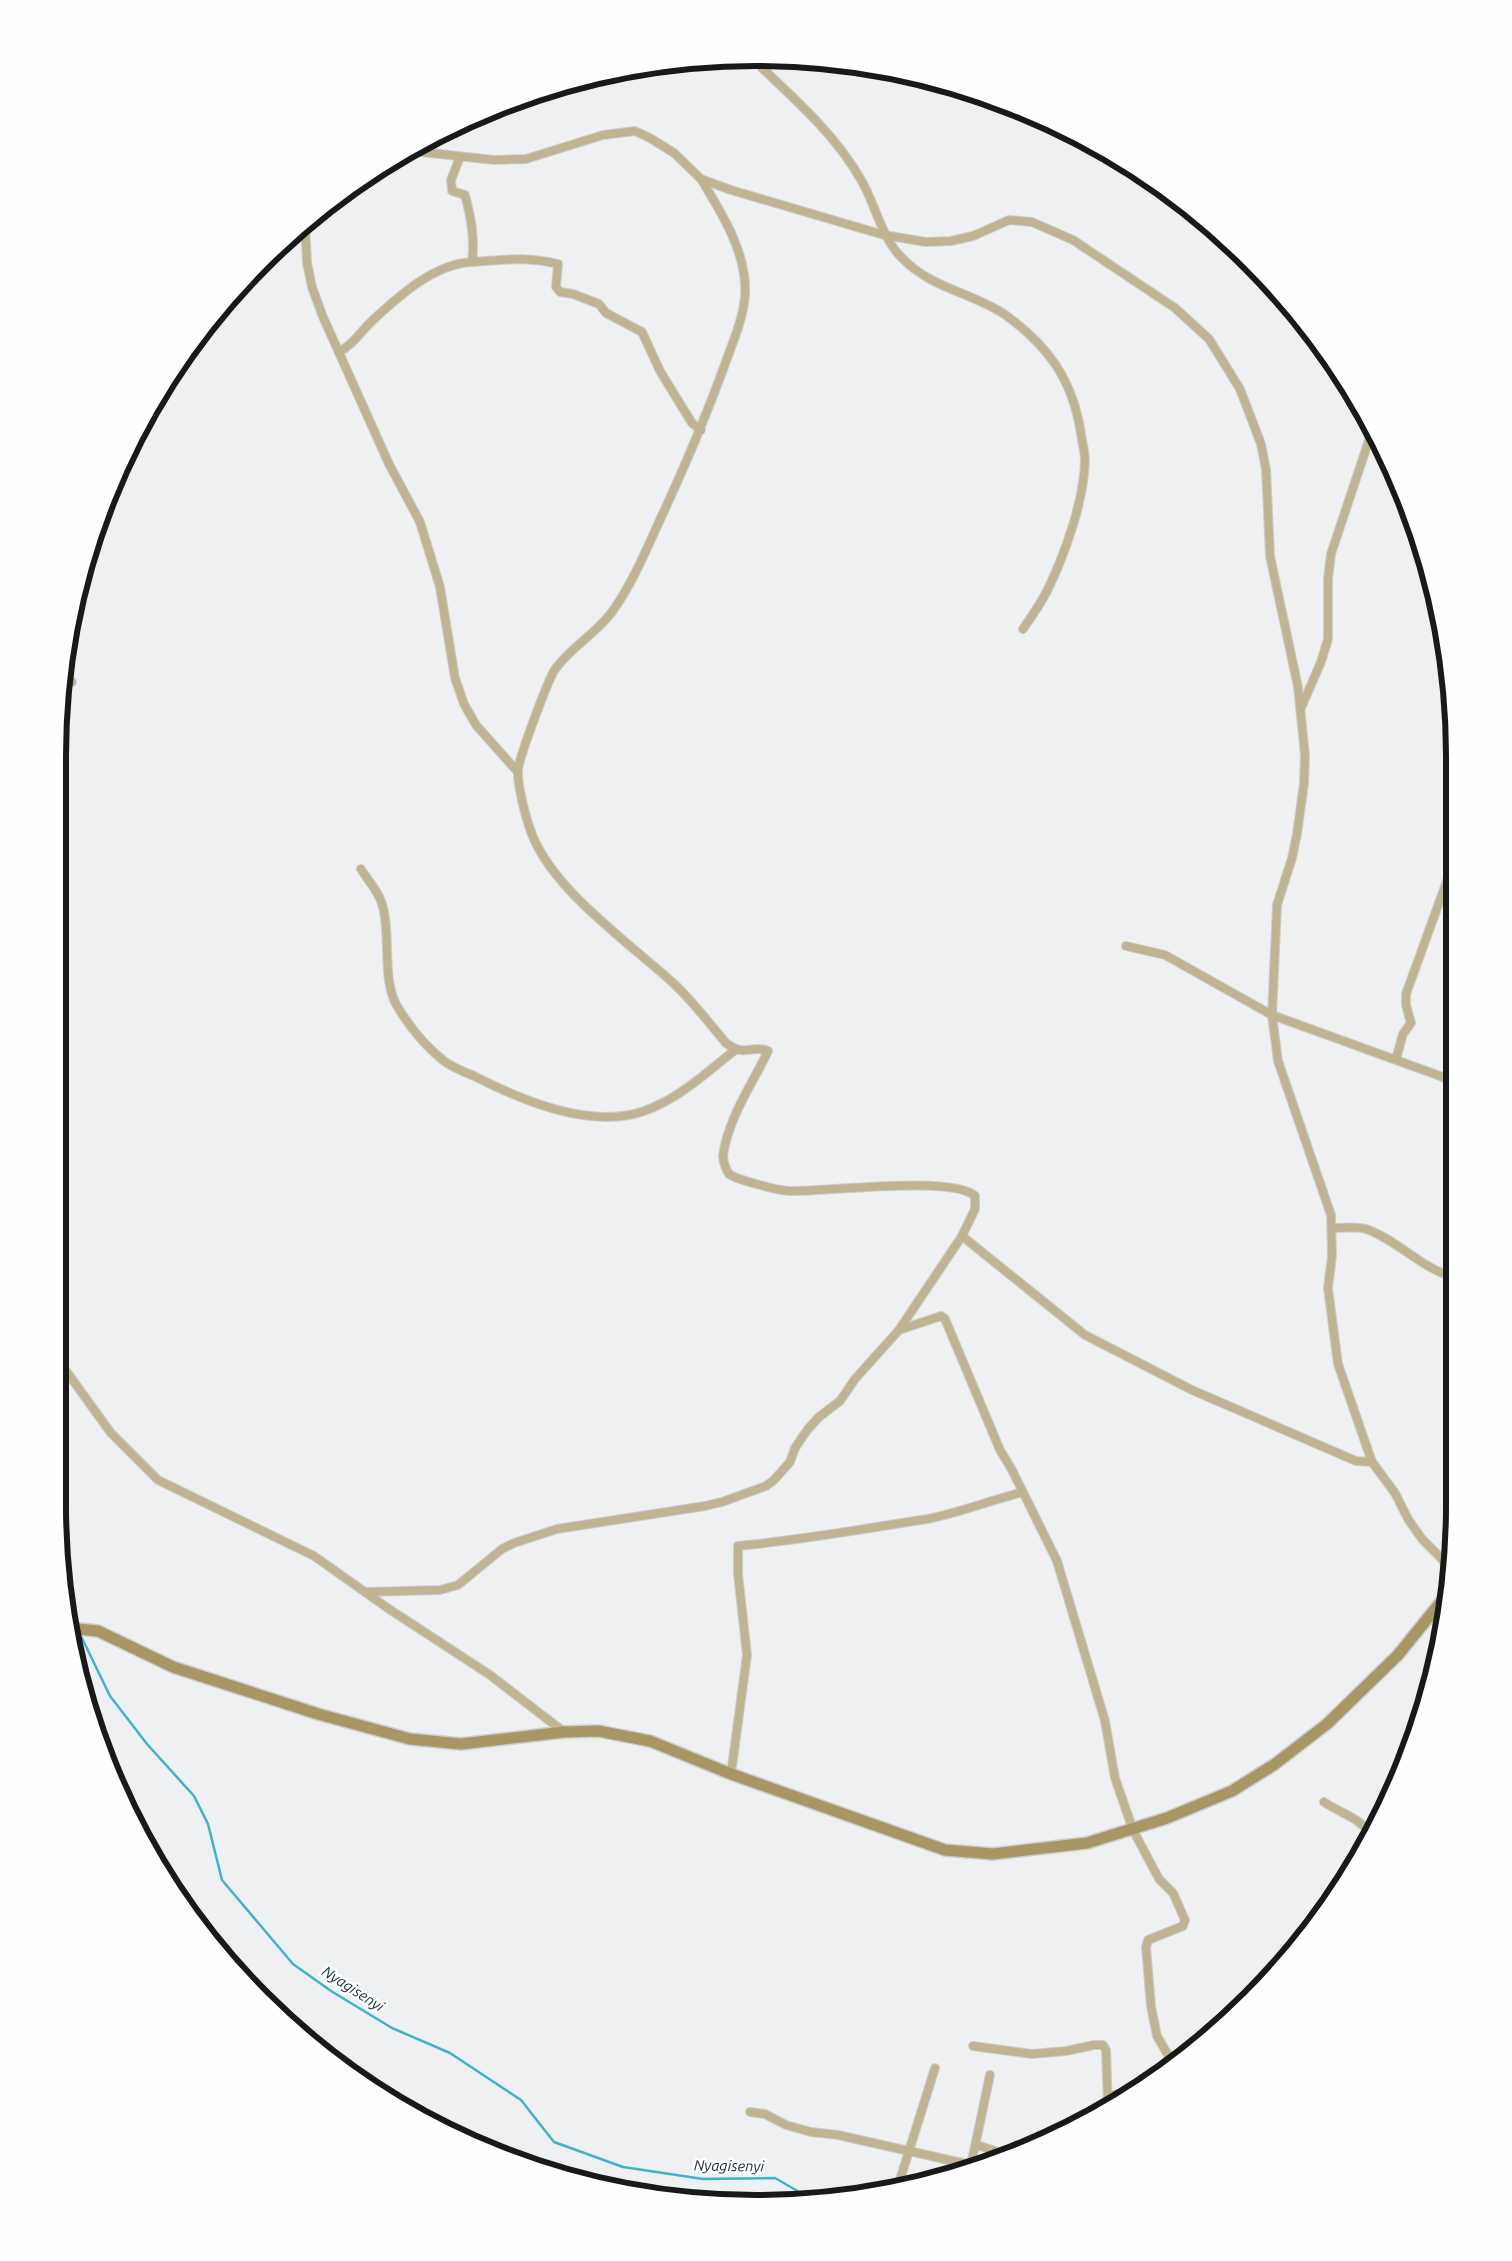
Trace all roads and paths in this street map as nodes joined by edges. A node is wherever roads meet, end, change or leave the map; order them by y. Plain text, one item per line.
1 (762, 68) dead end
2 (423, 152) edge
3 (460, 157) junction
4 (701, 178) junction
5 (305, 233) edge
6 (884, 234) junction
7 (472, 262) junction
8 (339, 352) junction
9 (701, 430) junction
10 (1369, 440) edge
11 (1023, 629) dead end
12 (1300, 710) junction
13 (518, 771) junction
14 (361, 869) dead end
15 (1446, 884) edge
16 (1126, 946) dead end
17 (1272, 1015) junction
18 (735, 1050) junction
19 (1396, 1059) junction
20 (1446, 1078) edge
21 (1332, 1228) junction
22 (962, 1236) junction
23 (1446, 1275) edge
24 (899, 1330) junction
25 (66, 1371) edge
26 (1372, 1462) junction
27 (1023, 1492) junction
28 (1443, 1561) edge
29 (366, 1592) junction
30 (1438, 1604) edge
31 (78, 1629) edge
32 (564, 1732) junction
33 (731, 1774) junction
34 (1324, 1802) dead end
35 (1365, 1828) edge
36 (1133, 1830) junction
37 (972, 2046) dead end
38 (1169, 2057) edge
39 (935, 2068) dead end
40 (990, 2075) dead end
41 (1109, 2096) edge
42 (750, 2112) dead end
43 (977, 2146) junction
44 (996, 2151) edge
45 (908, 2152) junction
46 (973, 2160) edge
47 (961, 2163) edge
48 (900, 2179) edge

1 - 6 street
2 - 3 street
3 - 4 street
3 - 7 street
4 - 6 street
4 - 9 street
5 - 8 street
6 - 11 street
6 - 12 street
7 - 8 street
7 - 9 street
8 - 13 street
9 - 13 street
10 - 12 street
12 - 17 street
13 - 18 street
14 - 18 street
15 - 19 street
16 - 17 street
17 - 19 street
17 - 21 street
18 - 22 street
19 - 20 street
21 - 23 street
21 - 26 street
22 - 24 street
22 - 26 street
24 - 27 street
24 - 29 street
25 - 29 street
26 - 28 street
27 - 33 street
27 - 36 street
29 - 32 street
30 - 36 main road
31 - 32 main road
32 - 33 main road
33 - 36 main road
34 - 35 street
36 - 38 street
37 - 41 street
39 - 45 street
40 - 43 street
42 - 45 street
43 - 44 street
43 - 46 street
45 - 47 street
45 - 48 street

